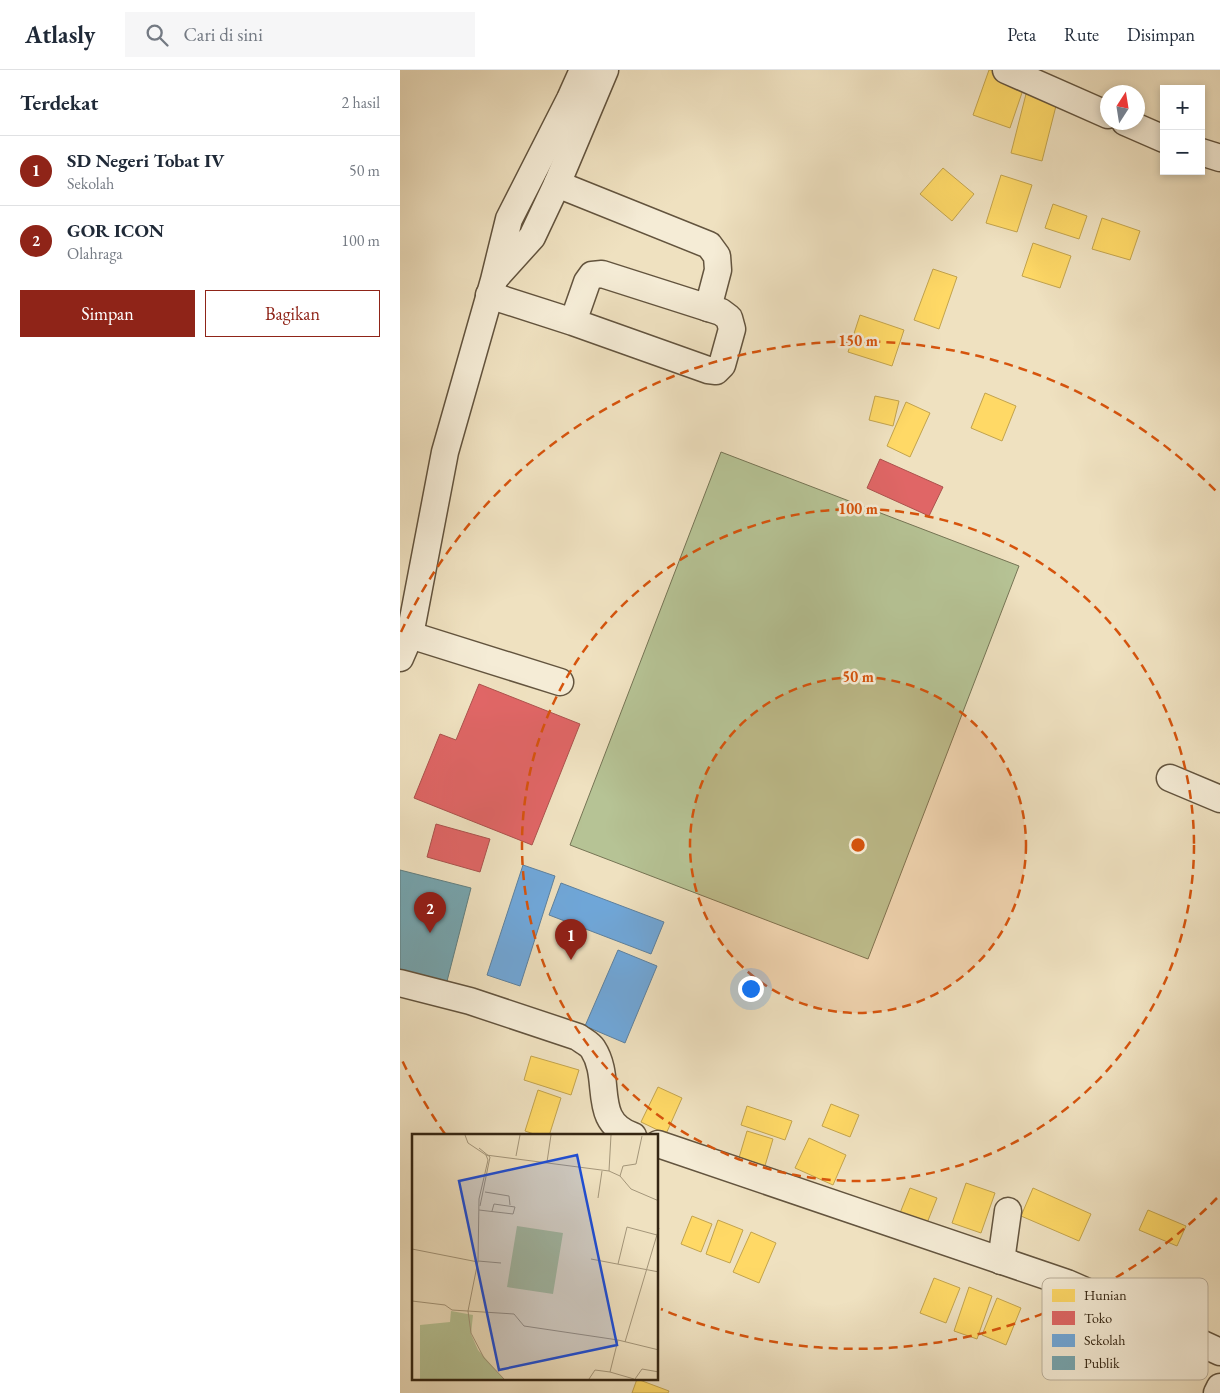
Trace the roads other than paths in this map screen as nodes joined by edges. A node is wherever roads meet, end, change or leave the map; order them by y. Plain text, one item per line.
1 (583, 70) edge
2 (605, 70) edge
3 (1013, 71) edge
4 (1100, 111) edge
5 (1143, 130) edge
6 (1160, 137) edge
7 (1205, 153) edge
8 (1220, 158) edge
9 (556, 184) junction
10 (492, 287) junction
11 (708, 308) junction
12 (573, 322) junction
13 (404, 644) edge
14 (560, 682) dead end
15 (1170, 778) dead end
16 (1220, 800) edge
17 (400, 983) edge
18 (629, 1134) edge
19 (659, 1144) edge
20 (1008, 1211) dead end
21 (1001, 1262) junction
22 (1051, 1278) edge
23 (1208, 1346) edge
24 (1220, 1352) edge
25 (1220, 1387) edge
26 (1217, 1393) edge

1 - 10 street
2 - 9 street
3 - 4 street
5 - 6 street
7 - 8 street
9 - 10 street
9 - 11 street
10 - 12 street
10 - 13 street
11 - 12 street
11 - 12 street
13 - 14 street
15 - 16 street
17 - 18 street
19 - 21 street
20 - 21 street
21 - 22 street
23 - 24 street
25 - 26 street

